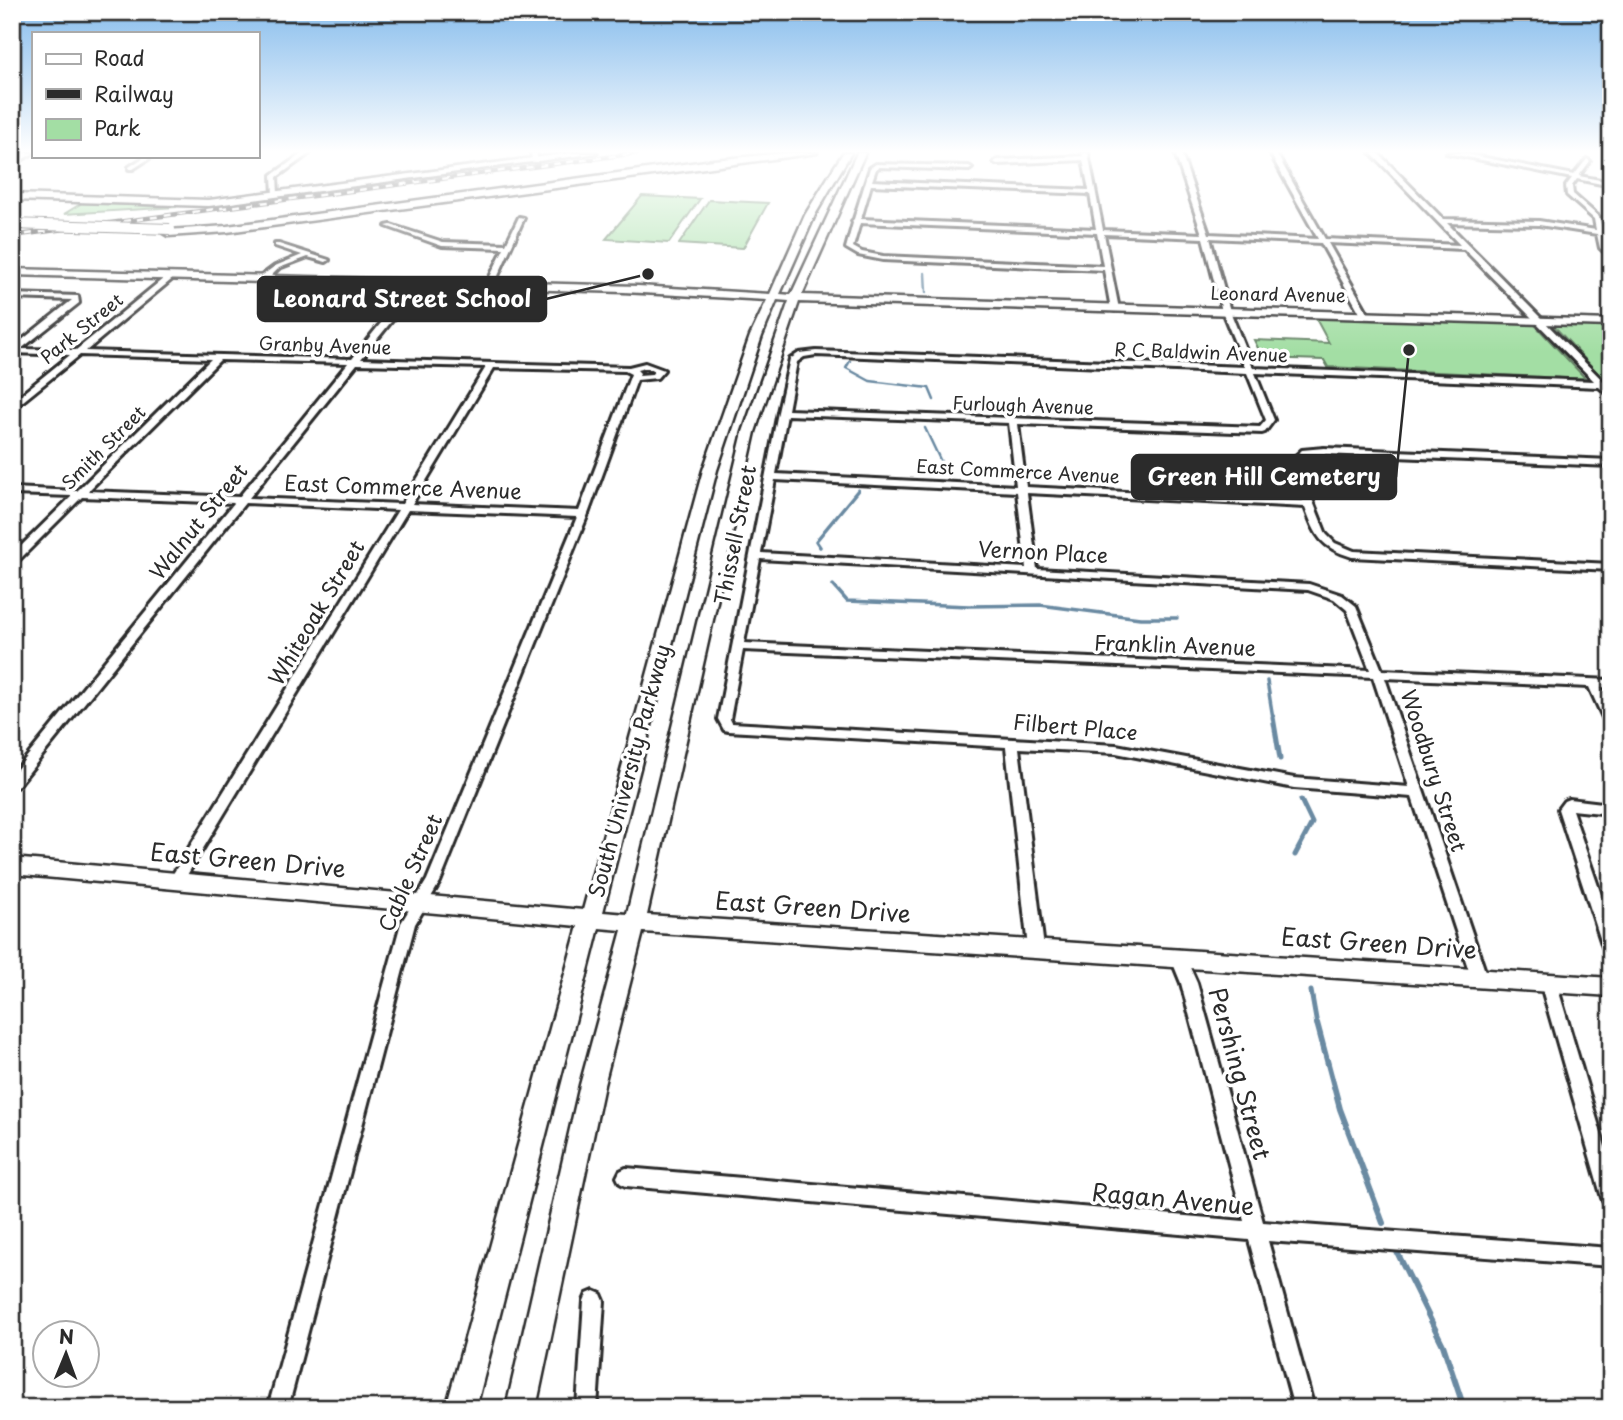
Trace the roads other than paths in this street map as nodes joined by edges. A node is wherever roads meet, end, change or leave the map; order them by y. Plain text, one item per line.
1 (257, 219) edge
2 (299, 219) edge
3 (520, 219) edge
4 (808, 219) edge
5 (831, 219) edge
6 (1098, 219) edge
7 (1201, 219) edge
8 (1310, 219) edge
9 (1597, 219) edge
10 (1439, 220) joint
11 (855, 221) joint
12 (389, 226) dead end
13 (12, 227) edge
14 (169, 231) junction
15 (1100, 231) junction
16 (1602, 232) junction
17 (1611, 234) edge
18 (1206, 235) junction
19 (1321, 240) junction
20 (277, 245) dead end
21 (508, 246) junction
22 (1464, 247) junction
23 (305, 256) junction
24 (1611, 256) edge
25 (326, 260) dead end
26 (1107, 268) junction
27 (12, 272) edge
28 (172, 276) junction
29 (263, 279) junction
30 (416, 284) junction
31 (489, 287) junction
32 (776, 294) junction
33 (12, 296) edge
34 (796, 296) junction
35 (1115, 309) junction
36 (1226, 311) junction
37 (1365, 315) junction
38 (1540, 321) junction
39 (1611, 323) edge
40 (13, 351) edge
41 (78, 353) junction
42 (802, 355) joint
43 (217, 358) junction
44 (354, 362) junction
45 (491, 366) junction
46 (1249, 371) junction
47 (633, 374) joint
48 (1599, 384) junction
49 (1611, 394) edge
50 (12, 407) edge
51 (782, 412) junction
52 (1013, 421) junction
53 (1611, 463) edge
54 (770, 477) junction
55 (1020, 489) junction
56 (12, 491) edge
57 (80, 494) junction
58 (241, 500) junction
59 (1307, 504) junction
60 (404, 507) junction
61 (583, 514) junction
62 (756, 556) junction
63 (12, 561) edge
64 (1611, 568) edge
65 (1032, 571) junction
66 (1327, 592) joint
67 (738, 646) junction
68 (1377, 673) junction
69 (1593, 683) junction
70 (1611, 684) edge
71 (1611, 722) edge
72 (728, 727) joint
73 (1012, 743) junction
74 (12, 784) edge
75 (1415, 792) junction
76 (1611, 809) edge
77 (12, 866) edge
78 (176, 881) junction
79 (420, 902) junction
80 (589, 919) junction
81 (634, 923) junction
82 (1611, 947) edge
83 (1036, 948) junction
84 (1178, 956) junction
85 (1479, 977) junction
86 (1548, 982) junction
87 (1611, 987) edge
88 (626, 1177) dead end
89 (1611, 1198) edge
90 (1256, 1231) junction
91 (1611, 1256) edge
92 (594, 1301) dead end
93 (278, 1408) edge
94 (461, 1408) edge
95 (521, 1408) edge
96 (587, 1408) edge
97 (1304, 1408) edge

1 - 14 main road
2 - 14 main road
3 - 21 street
4 - 32 main road, South University Parkway
5 - 34 main road, South University Parkway
6 - 15 street
7 - 18 street
8 - 19 street
9 - 16 street
10 - 16 street
10 - 22 street
11 - 15 street
11 - 26 street
12 - 21 street
13 - 14 main road, bridge
15 - 18 street
15 - 26 street
16 - 17 street
16 - 24 street
18 - 19 street
18 - 36 street
19 - 22 street
19 - 37 street
20 - 23 street
21 - 31 street
22 - 38 street
23 - 25 street
23 - 29 street
26 - 35 street
27 - 28 main road, Leonard Avenue
28 - 29 main road, Leonard Avenue
28 - 41 street, Park Street
29 - 30 main road, Leonard Avenue
30 - 31 main road, Leonard Avenue
30 - 44 street, Walnut Street
31 - 32 main road, Leonard Avenue
32 - 34 main road, Leonard Avenue
32 - 80 main road, South University Parkway
33 - 40 street, Granby Avenue
34 - 35 main road, Leonard Avenue
34 - 81 main road, South University Parkway
35 - 36 main road, Leonard Avenue
36 - 37 main road, Leonard Avenue
36 - 46 street
37 - 38 main road, Leonard Avenue
38 - 39 main road, Leonard Avenue
38 - 48 street
40 - 41 street, Granby Avenue
41 - 43 street, Granby Avenue
41 - 50 street, Park Street
42 - 46 street, R C Baldwin Avenue
42 - 51 street, Thissell Street
43 - 44 street, Granby Avenue
43 - 57 street, Smith Street
44 - 45 street, Granby Avenue
44 - 58 street, Walnut Street
45 - 47 street, Granby Avenue
45 - 60 street, Whiteoak Street
46 - 48 street, R C Baldwin Avenue
46 - 52 street, Furlough Avenue
47 - 61 street, Cable Street
48 - 49 street
51 - 52 street, Furlough Avenue
51 - 54 street, Thissell Street
52 - 55 street
53 - 59 street
54 - 55 street, East Commerce Avenue
54 - 62 street, Thissell Street
55 - 59 street, East Commerce Avenue
55 - 65 street
56 - 57 street, East Commerce Avenue
57 - 58 street, East Commerce Avenue
57 - 63 street, Smith Street
58 - 60 street, East Commerce Avenue
58 - 74 street, Walnut Street
59 - 64 street
60 - 61 street, East Commerce Avenue
60 - 78 street, Whiteoak Street
61 - 79 street, Cable Street
62 - 65 street, Vernon Place
62 - 67 street, Thissell Street
65 - 66 street, Vernon Place
66 - 68 street, Woodbury Street
67 - 68 street, Franklin Avenue
67 - 72 street, Thissell Street
68 - 69 street, Franklin Avenue
68 - 75 street, Woodbury Street
69 - 70 street, Franklin Avenue
69 - 71 street
72 - 73 street, Filbert Place
73 - 75 street, Filbert Place
73 - 83 street
75 - 85 street, Woodbury Street
76 - 82 street
77 - 78 main road, East Green Drive
78 - 79 main road, East Green Drive
79 - 80 main road, East Green Drive
79 - 93 street, Cable Street
80 - 81 main road, East Green Drive
80 - 94 main road, South University Parkway
81 - 83 main road, East Green Drive
81 - 95 main road, South University Parkway
83 - 84 main road, East Green Drive
84 - 85 main road, East Green Drive
84 - 90 street, Pershing Street
85 - 86 main road, East Green Drive
86 - 87 main road, East Green Drive
86 - 89 street
88 - 90 street, Ragan Avenue
90 - 91 street, Ragan Avenue
90 - 97 street, Pershing Street
92 - 96 street

